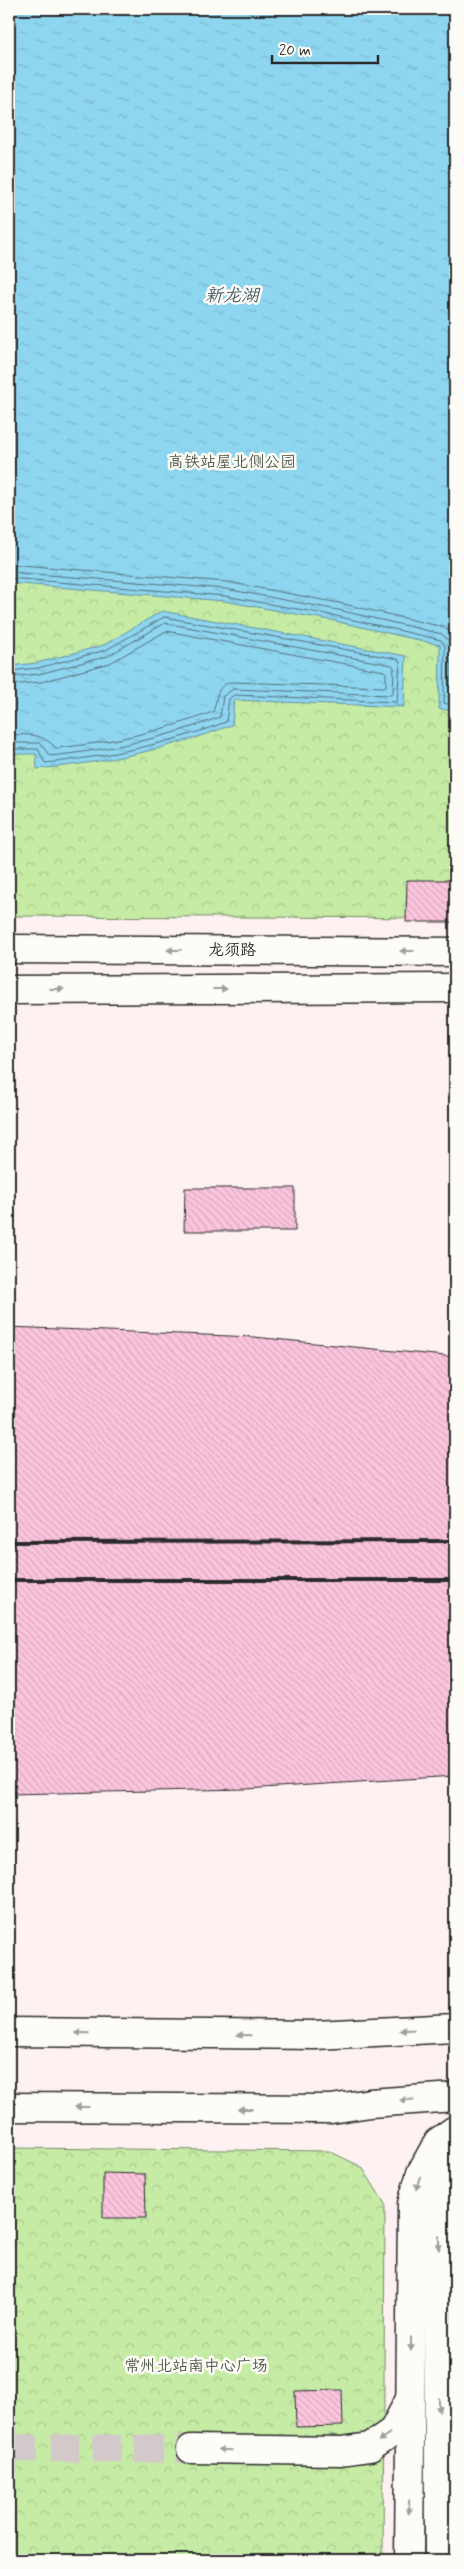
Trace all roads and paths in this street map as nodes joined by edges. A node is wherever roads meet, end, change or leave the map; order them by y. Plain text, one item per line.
1 (9, 949) edge
2 (455, 952) edge
3 (455, 988) edge
4 (9, 990) edge
5 (455, 2028) edge
6 (9, 2032) edge
7 (455, 2097) edge
8 (9, 2107) edge
9 (447, 2136) edge
10 (410, 2397) junction
11 (191, 2449) tunnel mouth
12 (445, 2550) edge
13 (409, 2560) edge

2 -> 1 street, 龙须路
4 -> 3 street
5 -> 6 street
7 -> 8 street
9 -> 10 street
9 -> 12 street
10 -> 11 street
10 -> 13 street

